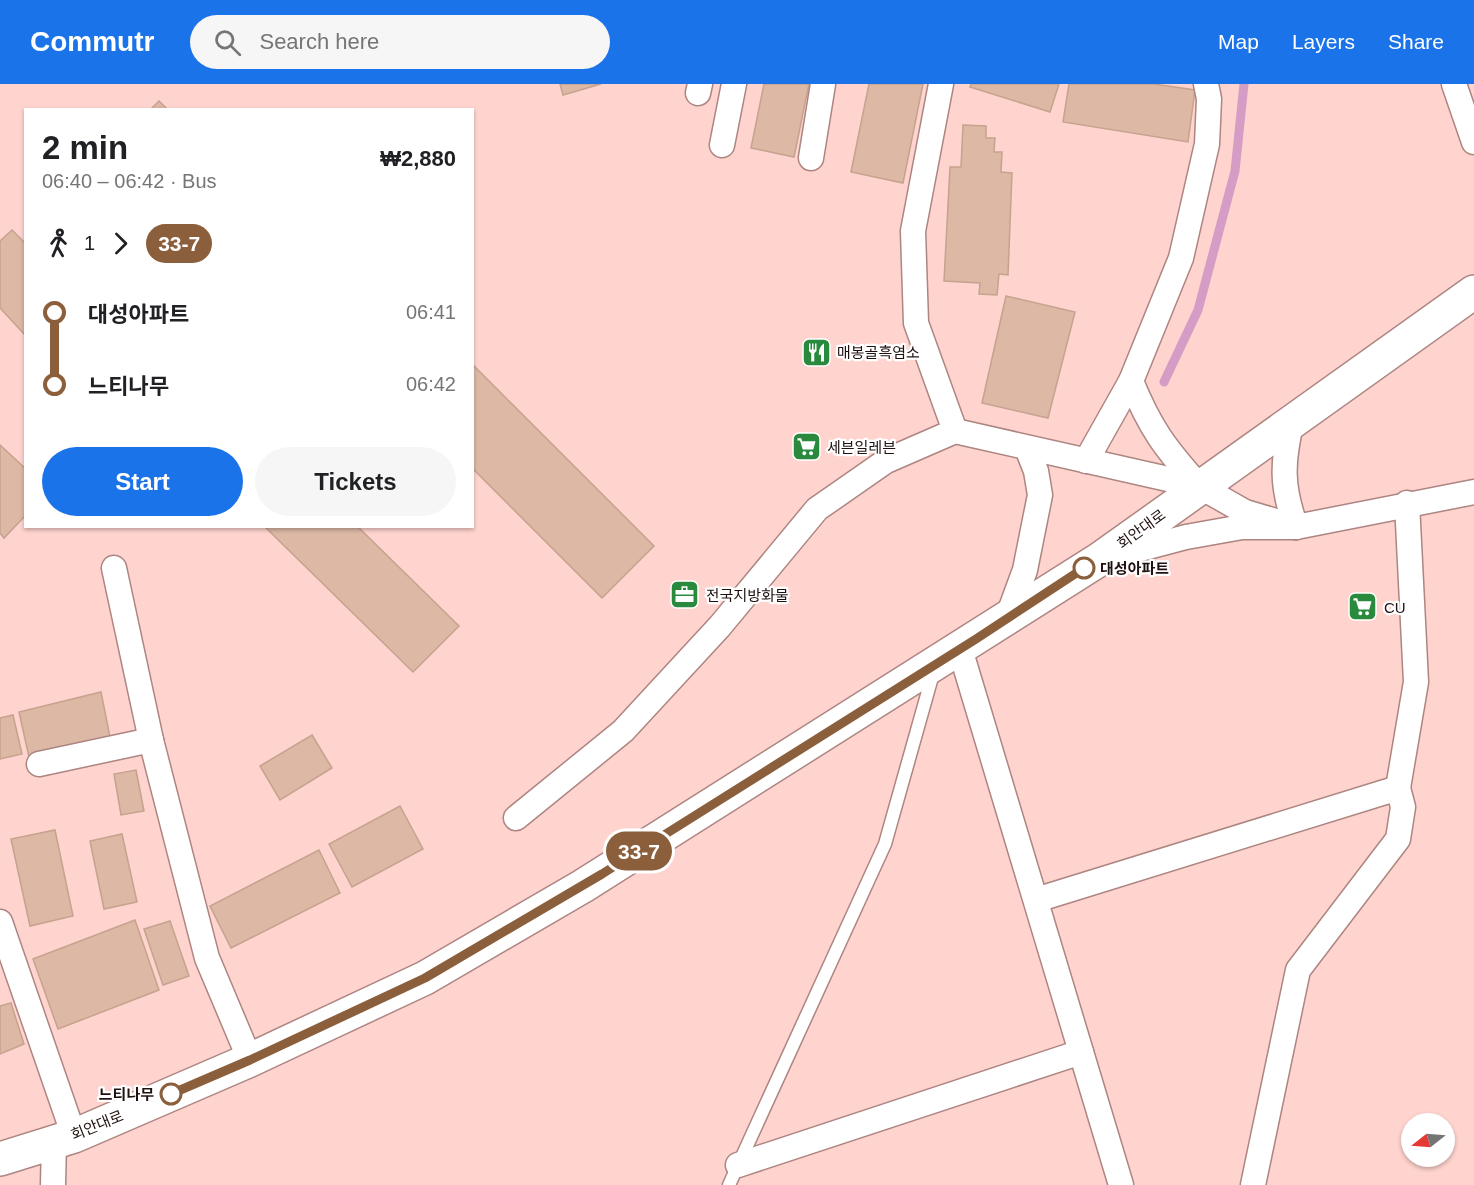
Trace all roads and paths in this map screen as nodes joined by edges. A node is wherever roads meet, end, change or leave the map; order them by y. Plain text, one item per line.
1 (734, 84) edge
2 (824, 84) edge
3 (941, 84) edge
4 (1206, 84) edge
5 (1454, 84) edge
6 (1474, 142) edge
7 (723, 145) dead end
8 (810, 158) dead end
9 (1474, 292) edge
10 (1131, 381) junction
11 (1292, 420) junction
12 (956, 431) junction
13 (1027, 448) junction
14 (1086, 461) junction
15 (1199, 486) junction
16 (1474, 492) edge
17 (1407, 503) junction
18 (1296, 527) junction
19 (1100, 559) junction
20 (114, 568) dead end
21 (1007, 619) junction
22 (948, 656) junction
23 (151, 740) junction
24 (39, 764) dead end
25 (1398, 788) junction
26 (516, 818) dead end
27 (1036, 900) junction
28 (0, 922) edge
29 (1081, 1052) junction
30 (250, 1060) junction
31 (64, 1138) junction
32 (0, 1159) edge
33 (734, 1175) edge
34 (53, 1185) edge
35 (1121, 1185) edge
36 (1253, 1185) edge

1 - 7 street
2 - 8 street
3 - 12 street
4 - 10 street
5 - 6 street
9 - 11 main road, 회안대로
10 - 14 street
10 - 15 street
11 - 15 main road, 회안대로
11 - 18 street
12 - 13 street
12 - 26 street
13 - 14 street
13 - 21 street
14 - 15 street
15 - 18 street
15 - 19 main road, 회안대로
16 - 17 street
17 - 18 street
17 - 25 street
18 - 19 street
19 - 21 main road, 회안대로
20 - 23 street
21 - 22 main road, 회안대로
22 - 27 street
22 - 30 main road, 회안대로
22 - 33 lane
23 - 24 street
23 - 30 street
25 - 27 street
25 - 36 street
27 - 29 street
28 - 31 street
29 - 33 street
29 - 35 street
30 - 31 main road, 회안대로
31 - 32 main road, 회안대로
31 - 34 street

